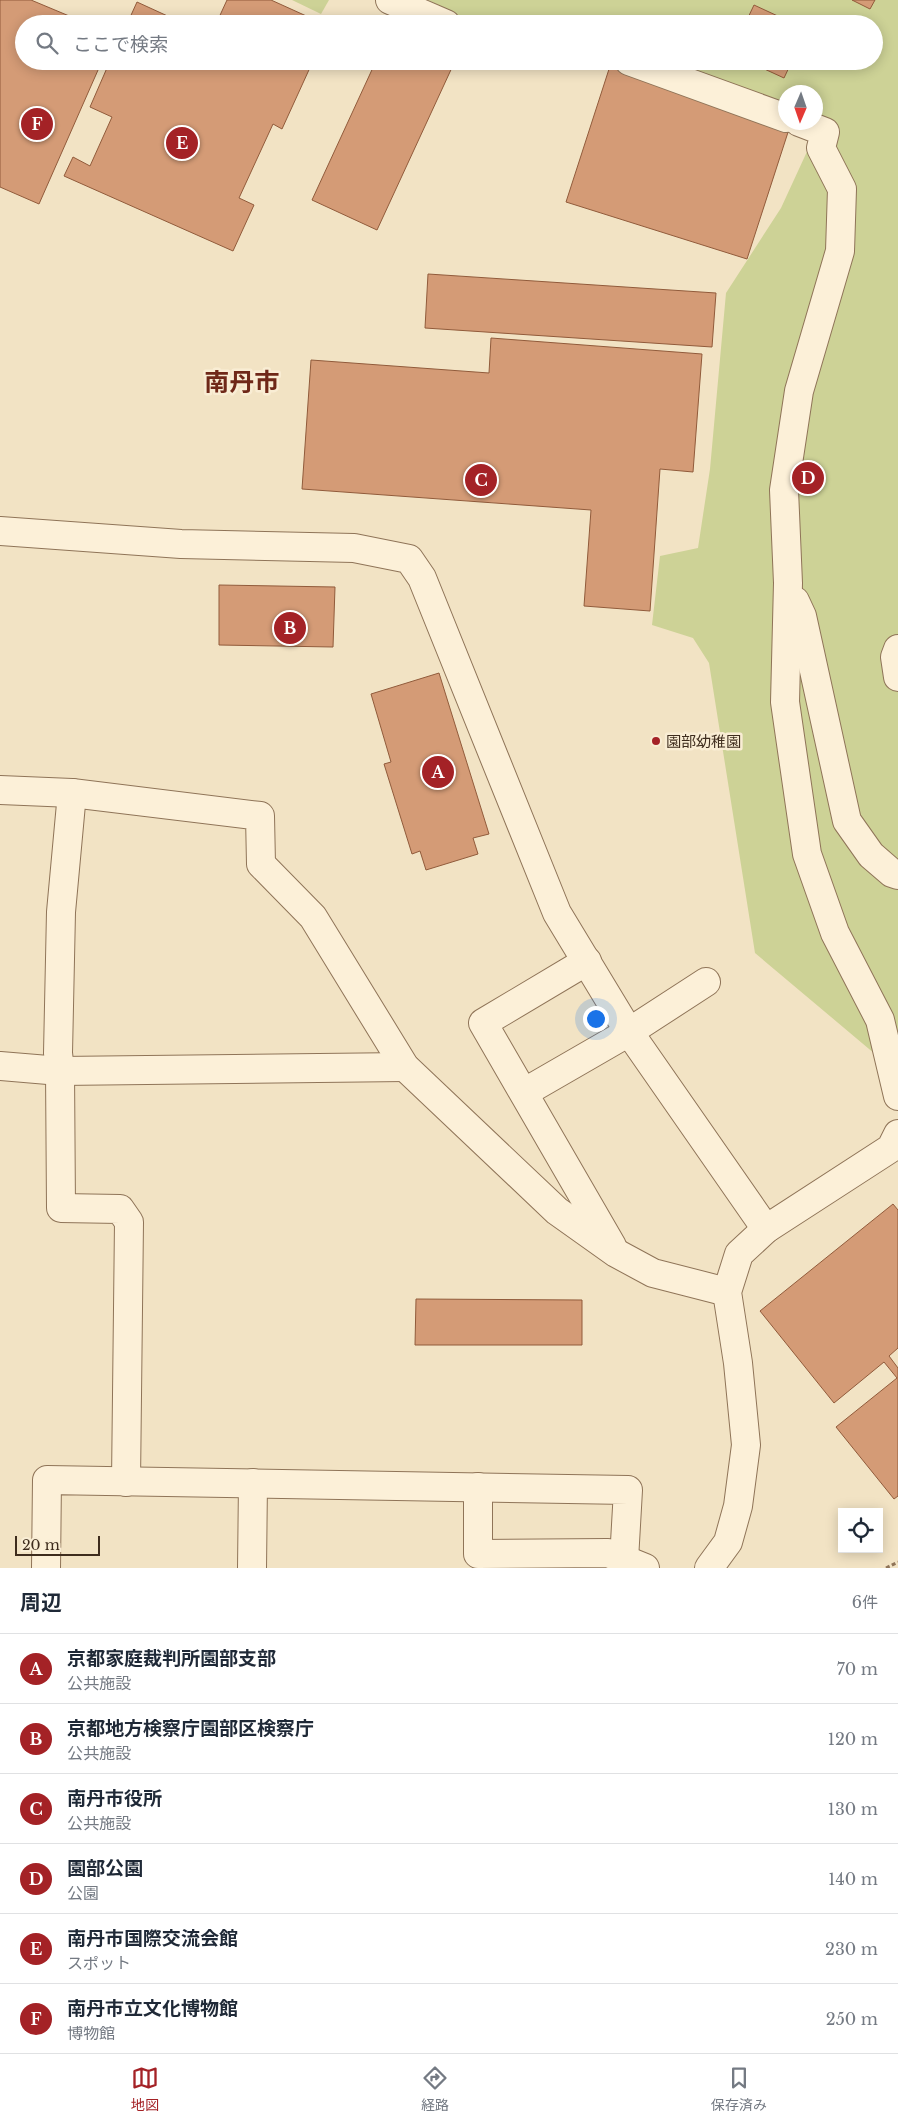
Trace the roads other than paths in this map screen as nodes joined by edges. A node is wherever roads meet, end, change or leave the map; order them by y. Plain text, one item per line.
1 (390, 0) edge
2 (425, 15) edge
3 (654, 70) edge
4 (778, 115) edge
5 (820, 130) edge
6 (0, 531) edge
7 (788, 583) junction
8 (898, 649) edge
9 (898, 677) edge
10 (0, 790) edge
11 (72, 794) junction
12 (898, 875) edge
13 (587, 961) junction
14 (706, 982) dead end
15 (630, 1032) junction
16 (0, 1066) edge
17 (405, 1067) junction
18 (60, 1071) junction
19 (524, 1092) junction
20 (898, 1096) edge
21 (898, 1134) edge
22 (766, 1229) junction
23 (616, 1254) junction
24 (728, 1292) junction
25 (126, 1482) junction
26 (253, 1483) junction
27 (478, 1487) junction
28 (634, 1564) edge
29 (46, 1568) edge
30 (252, 1568) edge
31 (709, 1568) edge

1 - 2 street
3 - 4 street
5 - 7 street
6 - 13 street
7 - 12 street
7 - 20 street
8 - 9 street
10 - 11 street
11 - 17 street
11 - 18 street
13 - 15 street
13 - 19 street
14 - 15 street
15 - 19 street
15 - 22 street
16 - 18 street
17 - 18 street
17 - 23 street
18 - 25 street
19 - 23 street
21 - 22 street
22 - 24 street
23 - 24 street
24 - 31 street
25 - 26 street
25 - 29 street
26 - 27 street
26 - 30 street
27 - 28 street
27 - 28 street

